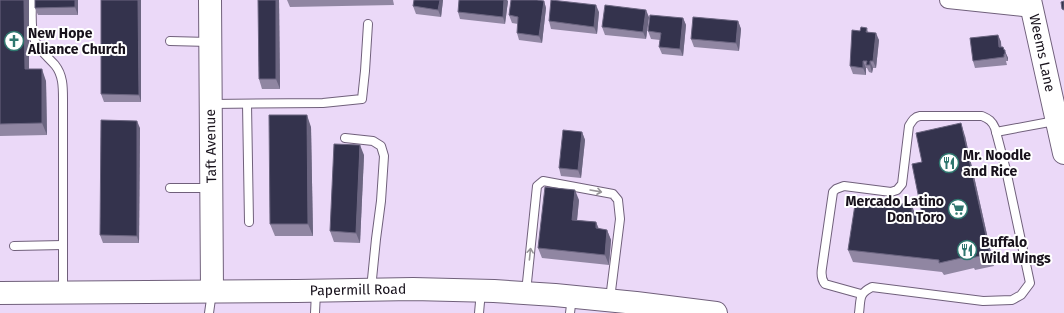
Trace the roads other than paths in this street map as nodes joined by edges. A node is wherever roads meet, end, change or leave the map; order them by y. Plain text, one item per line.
1 (32, 0) edge
2 (210, 0) edge
3 (948, 0) edge
4 (1031, 4) edge
5 (368, 24) dead end
6 (170, 41) dead end
7 (210, 42) junction
8 (211, 104) junction
9 (247, 104) junction
10 (1060, 120) edge
11 (996, 132) junction
12 (345, 138) dead end
13 (1064, 153) edge
14 (170, 188) dead end
15 (211, 188) junction
16 (249, 222) dead end
17 (63, 245) junction
18 (14, 246) dead end
19 (371, 290) junction
20 (212, 291) junction
21 (316, 291) junction
22 (481, 291) junction
23 (62, 292) junction
24 (0, 293) edge
25 (525, 293) junction
26 (861, 294) junction
27 (610, 300) junction
28 (571, 305) edge
29 (209, 313) edge
30 (315, 313) edge
31 (479, 313) edge
32 (716, 313) edge
33 (859, 313) edge

1 - 17 lane
2 - 7 main road, Taft Avenue
3 - 4 street
4 - 10 main road, Weems Lane
5 - 9 lane
6 - 7 lane
7 - 8 main road, Taft Avenue
8 - 9 lane
8 - 15 main road, Taft Avenue
9 - 16 lane
10 - 11 lane
10 - 13 main road, Weems Lane
11 - 26 lane
11 - 26 lane
12 - 19 lane
14 - 15 lane
15 - 20 main road, Taft Avenue
17 - 18 lane
17 - 23 lane
19 - 21 main road, Papermill Road
19 - 22 main road, Papermill Road
20 - 21 main road, Papermill Road
20 - 23 main road, Papermill Road
20 - 29 lane
21 - 30 lane
22 - 25 main road, Papermill Road
22 - 31 lane
23 - 24 main road, Papermill Road
25 -> 27 lane
25 - 28 main road, Papermill Road
26 - 33 lane
27 - 28 main road, Papermill Road
27 - 32 main road, Papermill Road

